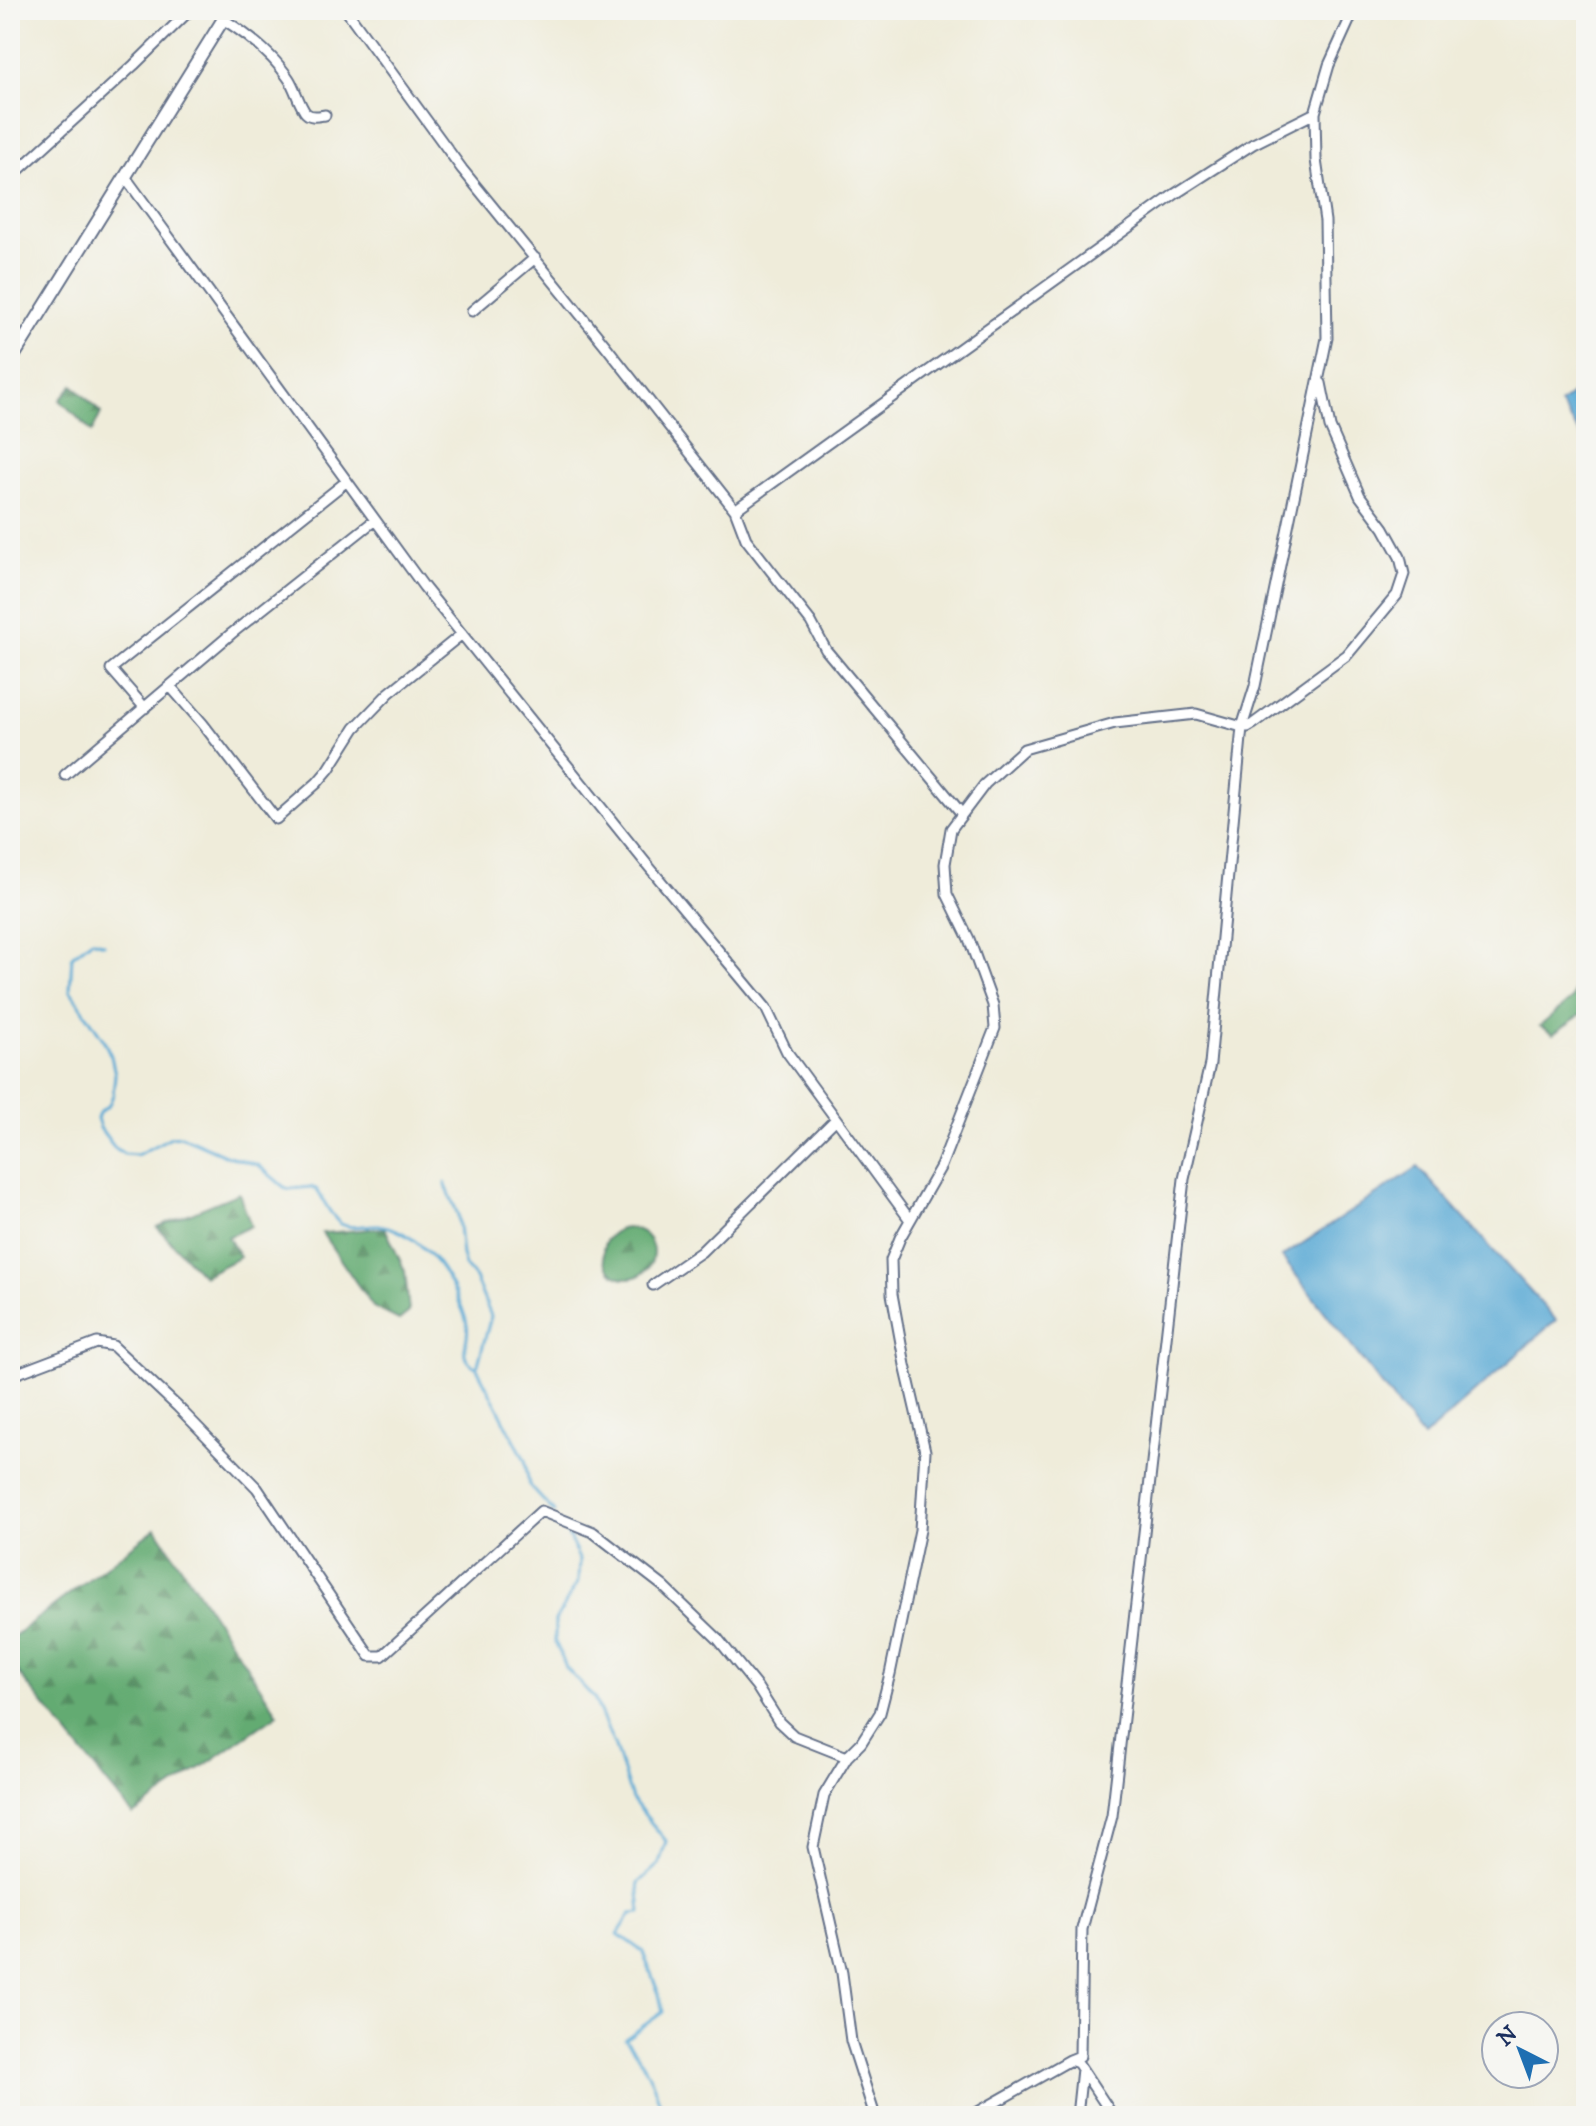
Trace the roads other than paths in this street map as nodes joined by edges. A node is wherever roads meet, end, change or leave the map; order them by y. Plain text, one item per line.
1 (190, 10) edge
2 (346, 10) edge
3 (1354, 10) edge
4 (226, 14) edge
5 (1315, 113) junction
6 (325, 115) dead end
7 (10, 178) edge
8 (126, 178) junction
9 (535, 258) junction
10 (472, 311) dead end
11 (10, 362) edge
12 (1320, 375) junction
13 (347, 481) junction
14 (735, 510) junction
15 (375, 520) junction
16 (462, 634) junction
17 (170, 686) junction
18 (145, 708) junction
19 (1242, 727) junction
20 (65, 775) dead end
21 (962, 814) junction
22 (836, 1119) junction
23 (910, 1220) junction
24 (653, 1285) dead end
25 (10, 1376) edge
26 (847, 1757) junction
27 (1070, 2060) junction
28 (1082, 2069) junction
29 (875, 2116) edge
30 (971, 2116) edge
31 (1077, 2116) edge
32 (1113, 2116) edge

1 - 7 street
2 - 9 street
3 - 5 street
4 - 6 street
4 - 8 street
5 - 12 street
5 - 14 street
8 - 11 street
8 - 13 street
9 - 10 street
9 - 14 street
12 - 19 street
12 - 19 street
13 - 15 street
13 - 18 street
14 - 21 street
15 - 16 street
15 - 17 street
16 - 17 street
16 - 22 street
17 - 18 street
18 - 20 street
19 - 21 street
19 - 27 street
21 - 23 street
22 - 23 street
22 - 24 street
23 - 26 street
25 - 26 street
26 - 29 street
27 - 28 street
27 - 30 street
28 - 31 street
28 - 32 street

